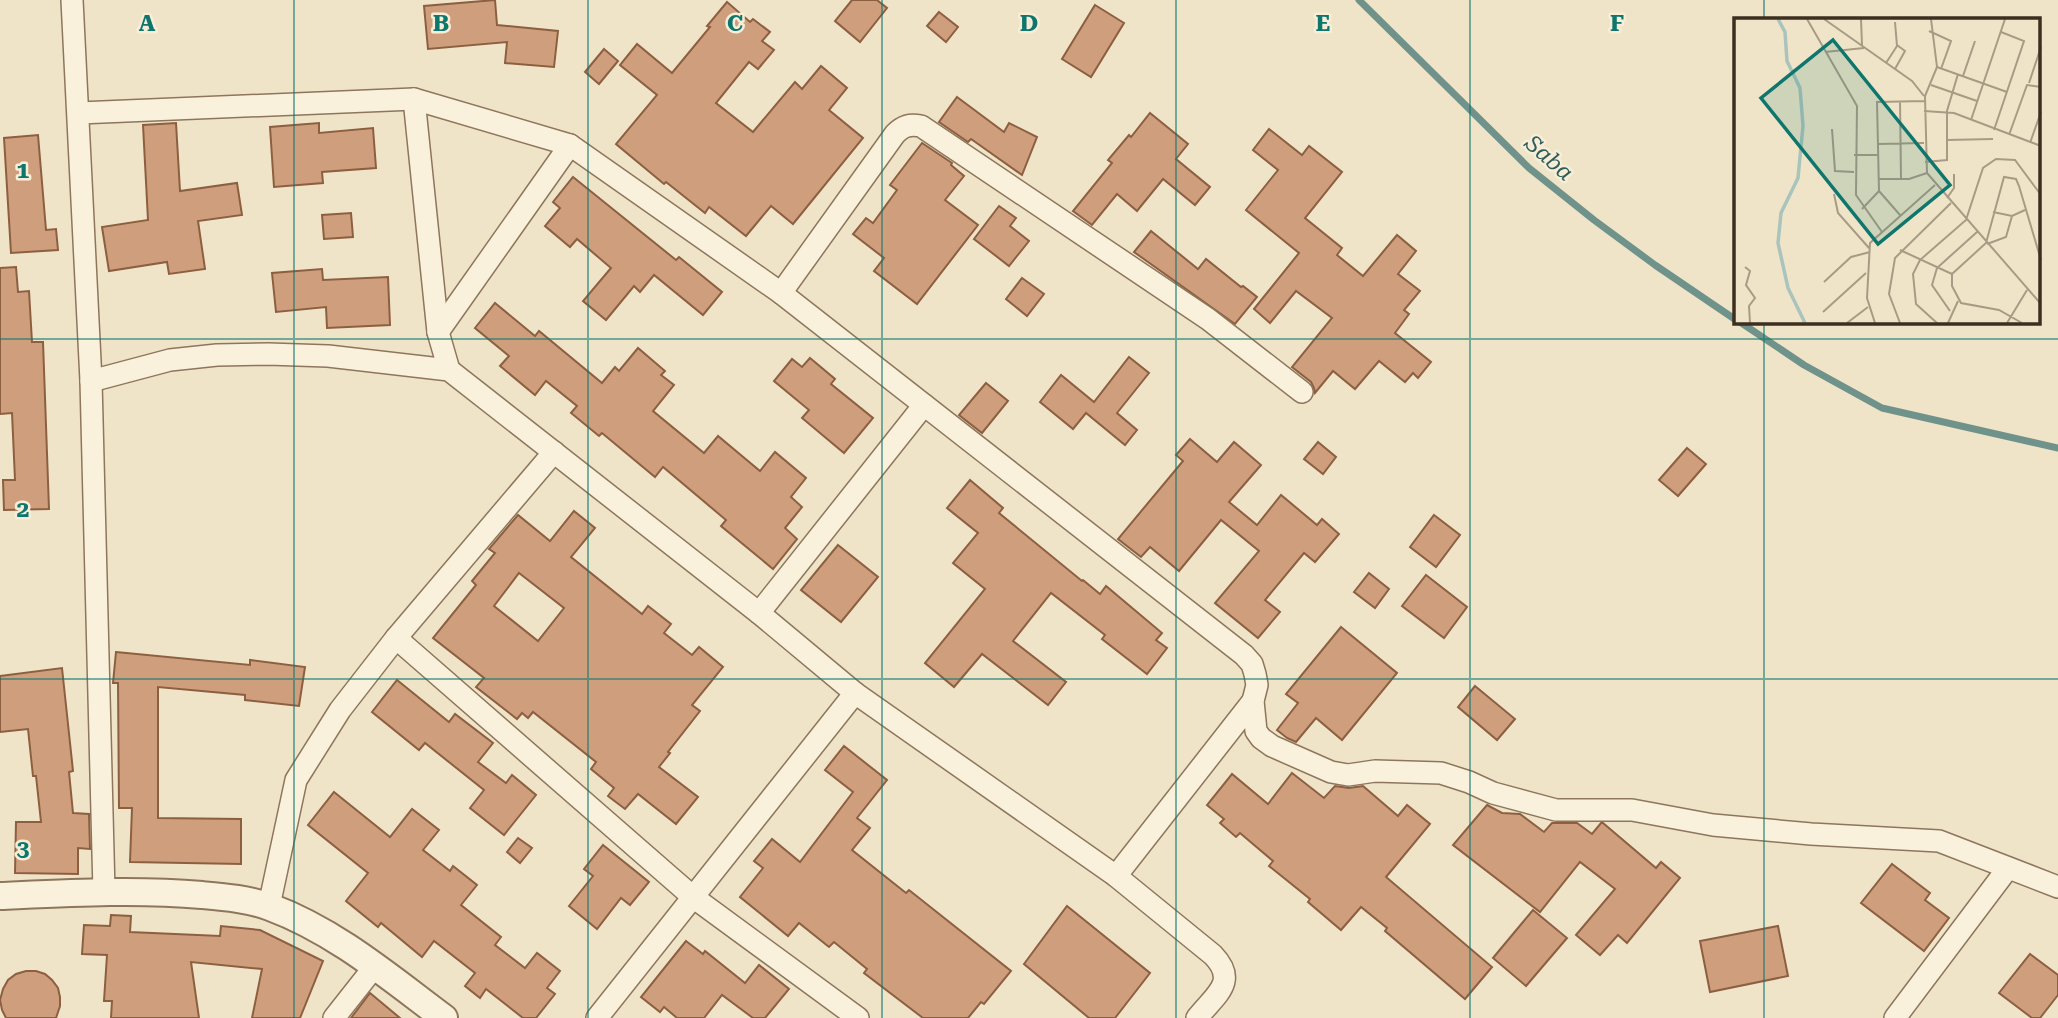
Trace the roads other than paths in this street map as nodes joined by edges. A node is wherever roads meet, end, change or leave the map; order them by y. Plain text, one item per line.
1 (72, 0) edge
2 (415, 99) junction
3 (79, 113) junction
4 (569, 145) junction
5 (781, 293) junction
6 (438, 332) junction
7 (450, 370) junction
8 (91, 381) junction
9 (1302, 393) dead end
10 (924, 405) junction
11 (554, 452) junction
12 (759, 613) junction
13 (396, 638) junction
14 (855, 693) junction
15 (1253, 701) junction
16 (2008, 868) junction
17 (1116, 876) junction
18 (2058, 887) edge
19 (104, 892) junction
20 (0, 896) edge
21 (693, 897) junction
22 (269, 906) junction
23 (375, 966) junction
24 (334, 1018) edge
25 (444, 1018) edge
26 (597, 1018) edge
27 (858, 1018) edge
28 (1197, 1018) edge
29 (1895, 1018) edge

1 - 3 street
2 - 3 street
2 - 4 street
2 - 6 street
3 - 8 street
4 - 5 street
4 - 6 street
5 - 9 street
5 - 10 street
6 - 7 street
7 - 8 street
7 - 11 street
8 - 19 street
10 - 12 street
10 - 15 street
11 - 12 street
11 - 13 street
12 - 14 street
13 - 21 street
13 - 22 street
14 - 17 street
14 - 21 street
15 - 16 street
15 - 17 street
16 - 18 street
16 - 29 street
17 - 28 street
19 - 20 street
19 - 22 street
21 - 26 street
21 - 27 street
22 - 23 street
23 - 24 street
23 - 25 street

